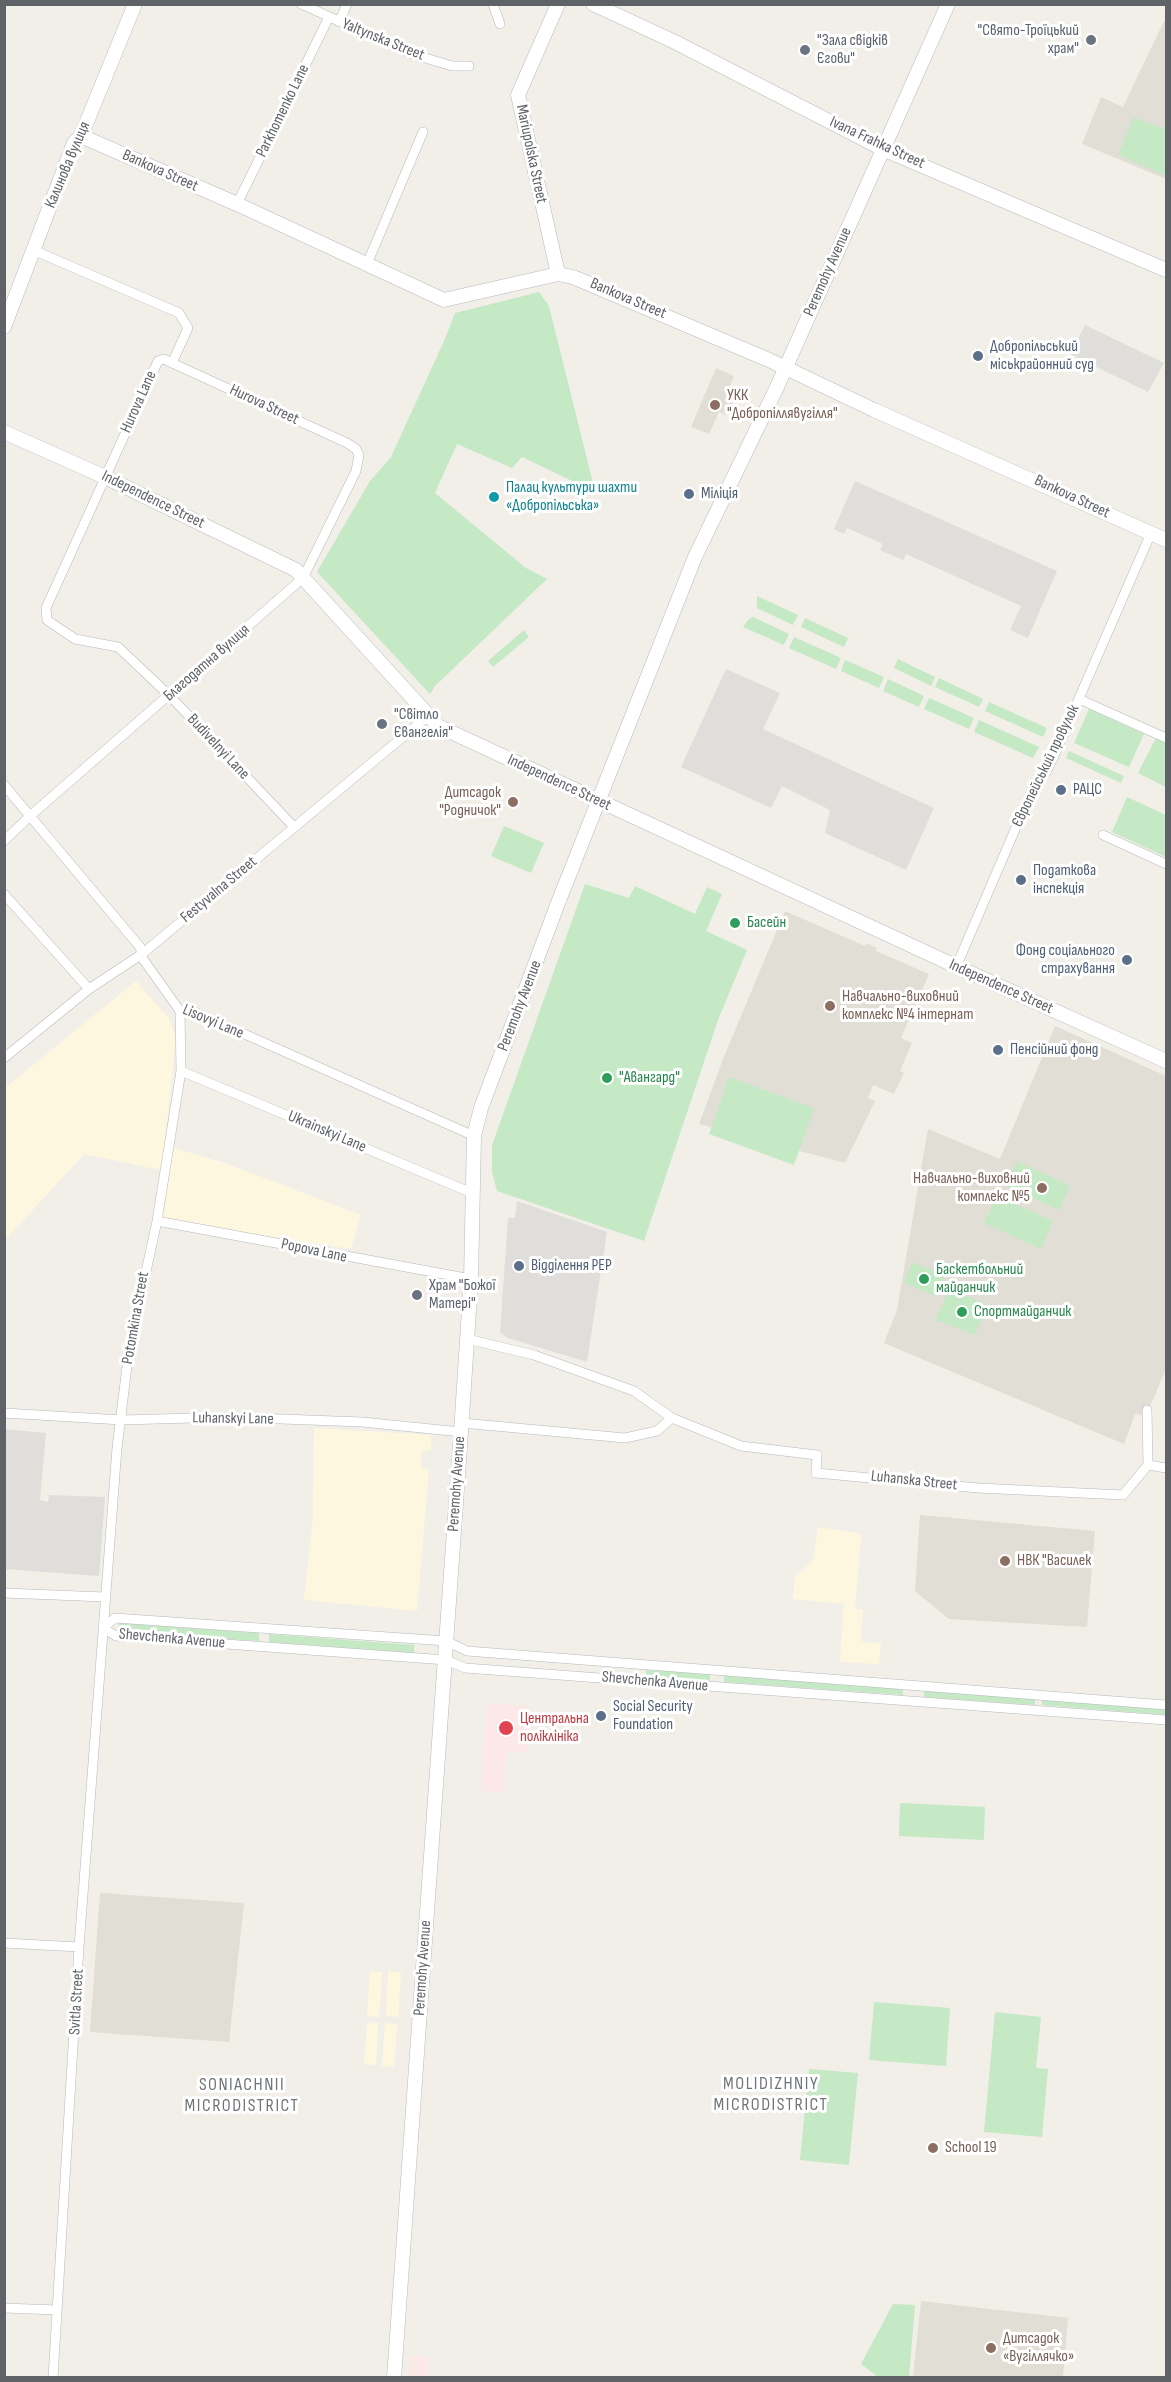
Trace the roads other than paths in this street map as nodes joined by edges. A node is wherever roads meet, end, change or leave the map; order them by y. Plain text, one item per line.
1 (135, 4) edge
2 (301, 4) edge
3 (347, 4) edge
4 (493, 4) edge
5 (558, 4) edge
6 (593, 4) edge
7 (948, 4) edge
8 (329, 17) junction
9 (339, 22) junction
10 (500, 24) dead end
11 (469, 66) dead end
12 (423, 132) dead end
13 (81, 136) junction
14 (883, 149) junction
15 (237, 204) junction
16 (33, 250) junction
17 (367, 264) junction
18 (1167, 270) edge
19 (558, 274) junction
20 (4, 327) edge
21 (172, 363) junction
22 (785, 368) junction
23 (4, 432) edge
24 (356, 449) joint
25 (105, 477) junction
26 (1151, 533) junction
27 (1167, 540) edge
28 (303, 578) junction
29 (47, 620) joint
30 (170, 696) junction
31 (1079, 699) junction
32 (428, 716) junction
33 (1167, 738) edge
34 (4, 785) edge
35 (597, 801) junction
36 (30, 816) junction
37 (294, 827) junction
38 (1103, 835) dead end
39 (4, 841) edge
40 (1167, 864) edge
41 (4, 894) edge
42 (142, 954) junction
43 (956, 967) junction
44 (89, 989) junction
45 (180, 1011) junction
46 (4, 1058) edge
47 (1167, 1061) edge
48 (181, 1071) junction
49 (474, 1136) junction
50 (472, 1193) junction
51 (157, 1221) junction
52 (471, 1279) junction
53 (467, 1339) junction
54 (1147, 1410) dead end
55 (4, 1413) edge
56 (672, 1418) junction
57 (122, 1420) junction
58 (462, 1427) junction
59 (1148, 1465) junction
60 (1167, 1468) edge
61 (4, 1593) edge
62 (105, 1597) junction
63 (103, 1628) junction
64 (446, 1641) junction
65 (446, 1660) junction
66 (1167, 1705) edge
67 (1167, 1720) edge
68 (4, 1943) edge
69 (79, 1947) junction
70 (4, 2308) edge
71 (57, 2310) junction
72 (53, 2378) edge
73 (394, 2378) edge

1 - 13 street, Калинова вулиця
2 - 8 street, Yaltynska Street
3 - 9 street
4 - 10 street
5 - 19 street, Mariupolska Street
6 - 14 street, Ivana Frahka Street
7 - 14 street, Peremohy Avenue
8 - 9 street, Yaltynska Street
8 - 15 street, Parkhomenko Lane
9 - 11 street, Yaltynska Street
12 - 17 street
13 - 15 street, Bankova Street
13 - 16 street, Калинова вулиця
14 - 18 street, Ivana Frahka Street
14 - 22 street, Peremohy Avenue
15 - 17 street, Bankova Street
16 - 20 street, Калинова вулиця
16 - 21 street, Hurova Lane
17 - 19 street, Bankova Street
19 - 22 street, Bankova Street
21 - 24 street, Hurova Street
21 - 25 street, Hurova Lane
22 - 26 street, Bankova Street
22 - 35 street, Peremohy Avenue
23 - 25 street, Independence Street
24 - 28 street, Благодатна вулиця
25 - 28 street, Independence Street
25 - 29 street, Hurova Lane
26 - 27 street, Bankova Street
26 - 31 street, Європейський провулок
28 - 30 street, Благодатна вулиця
28 - 32 street, Independence Street
29 - 30 street, Budivelnyi Lane
30 - 36 street, Благодатна вулиця
30 - 37 street, Budivelnyi Lane
31 - 33 street
31 - 43 street, Європейський провулок
32 - 35 street, Independence Street
32 - 37 street, Festyvalna Street
34 - 36 street, Lisovyi Lane
35 - 43 street, Independence Street
35 - 49 street, Peremohy Avenue
36 - 39 street, Благодатна вулиця
36 - 42 street, Lisovyi Lane
37 - 42 street, Festyvalna Street
38 - 40 street
41 - 44 street
42 - 44 street, Festyvalna Street
42 - 45 street, Lisovyi Lane
43 - 47 street, Independence Street
44 - 46 street, Festyvalna Street
45 - 48 street, Potomkina Street
45 - 49 street, Lisovyi Lane
48 - 50 street, Ukrainskyi Lane
48 - 51 street, Potomkina Street
49 - 50 street, Peremohy Avenue
50 - 52 street, Peremohy Avenue
51 - 52 street, Popova Lane
51 - 57 street, Potomkina Street
52 - 53 street, Peremohy Avenue
53 - 56 street, Luhanska Street
53 - 58 street, Peremohy Avenue
54 - 59 street
55 - 57 street, Luhanskyi Lane
56 - 58 street
56 - 59 street, Luhanska Street
57 - 58 street, Luhanskyi Lane
57 - 62 street, Potomkina Street
58 - 64 street, Peremohy Avenue
59 - 60 street
61 - 62 street
62 - 63 street, Potomkina Street
63 - 64 street, Shevchenka Avenue
63 - 65 street, Shevchenka Avenue
63 - 69 street, Svitla Street
64 - 65 street, Peremohy Avenue
64 - 66 street, Shevchenka Avenue
65 - 67 street, Shevchenka Avenue
65 - 73 street, Peremohy Avenue
68 - 69 street
69 - 71 street, Svitla Street
70 - 71 street
71 - 72 street, Svitla Street

